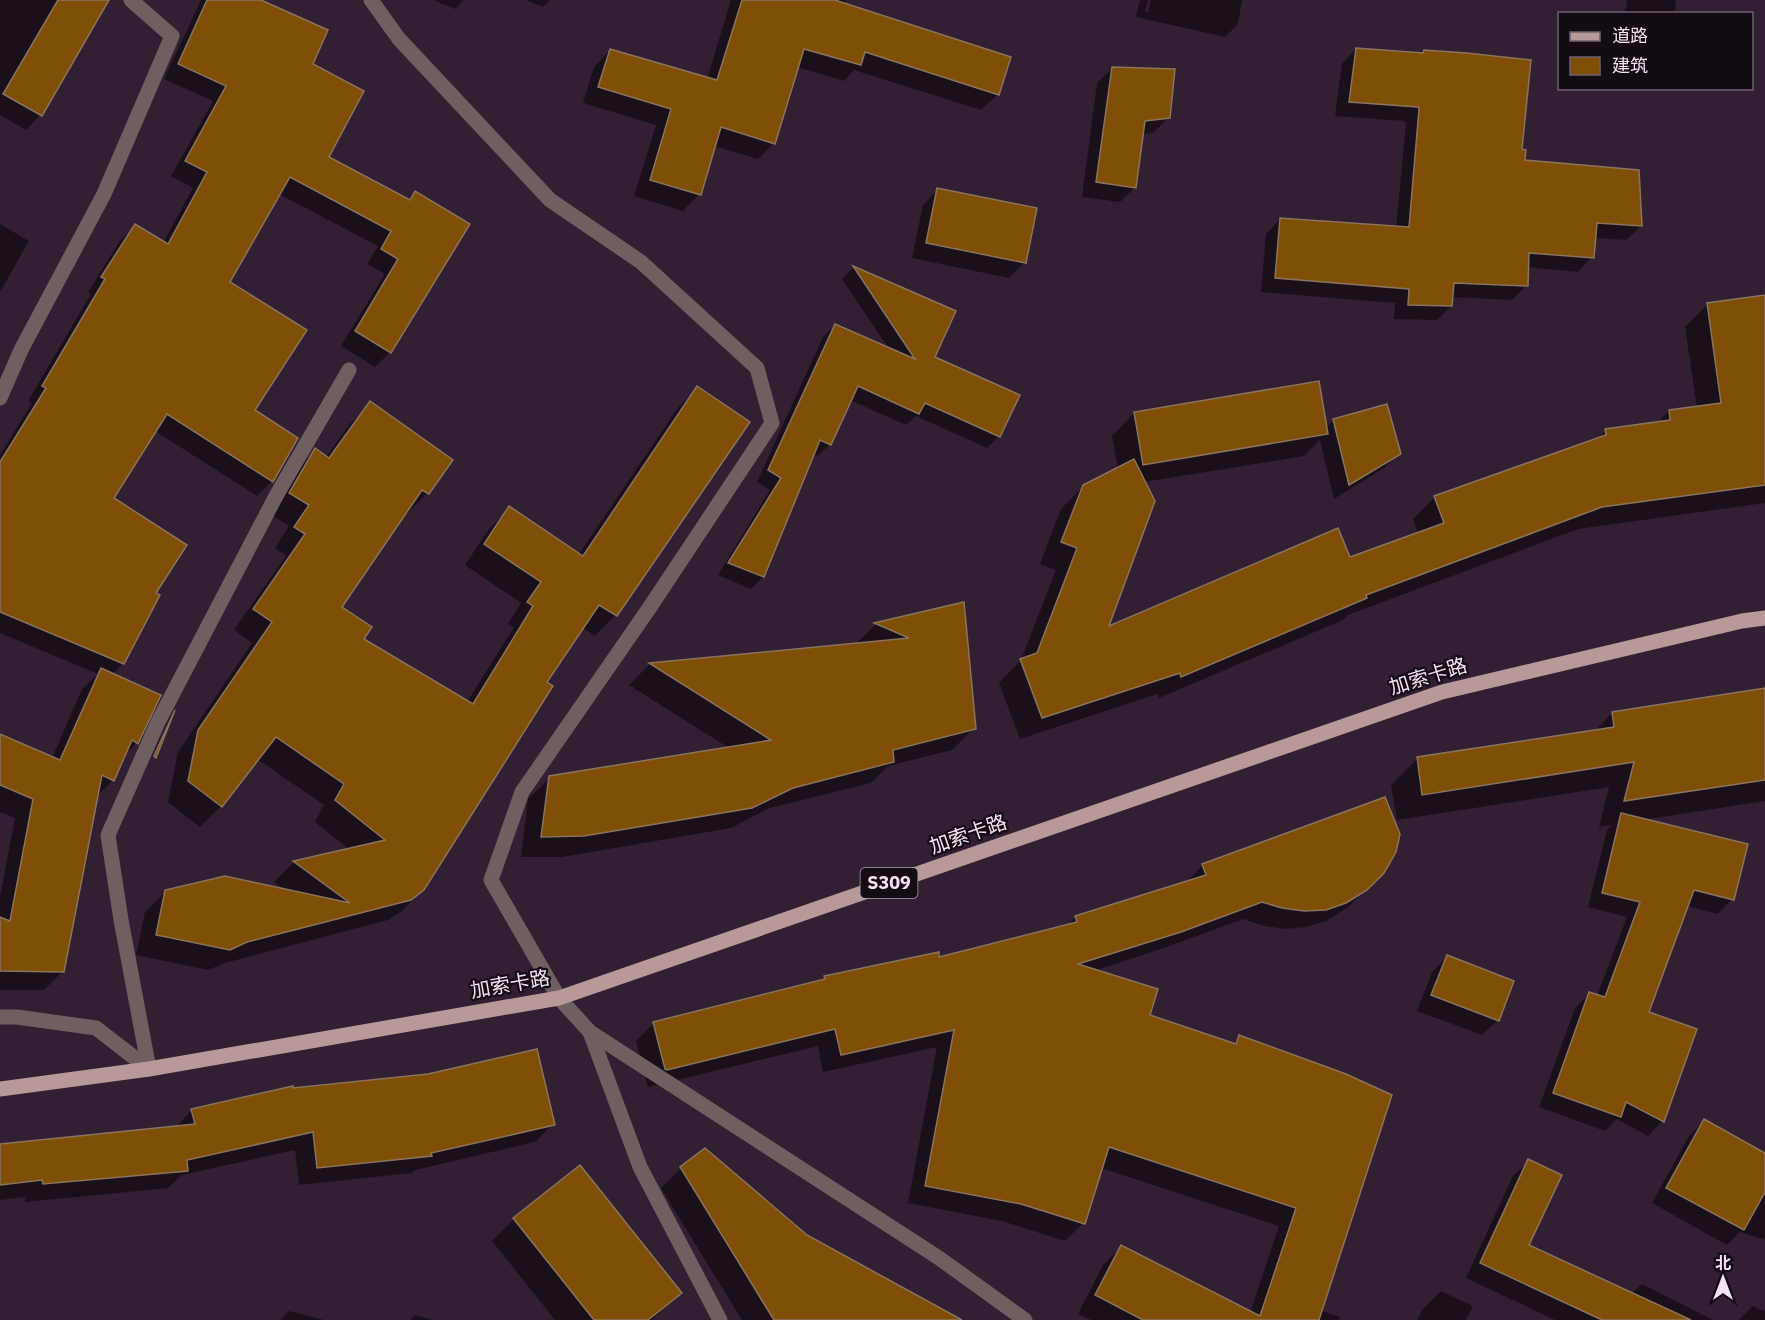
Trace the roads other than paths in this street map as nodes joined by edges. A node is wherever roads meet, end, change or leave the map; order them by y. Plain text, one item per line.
1 (131, 0) edge
2 (371, 0) edge
3 (349, 370) dead end
4 (0, 398) edge
5 (1765, 618) edge
6 (559, 998) junction
7 (0, 1017) edge
8 (590, 1032) junction
9 (149, 1069) junction
10 (0, 1089) edge
11 (720, 1320) edge
12 (1025, 1320) edge

1 - 4 street
2 - 6 street
3 - 9 street
5 - 6 main road, 加索卡路 / S309
6 - 8 street
6 - 9 main road, 加索卡路 / S309
7 - 9 street
8 - 11 street
8 - 12 street
9 - 10 main road, 加索卡路 / S309

